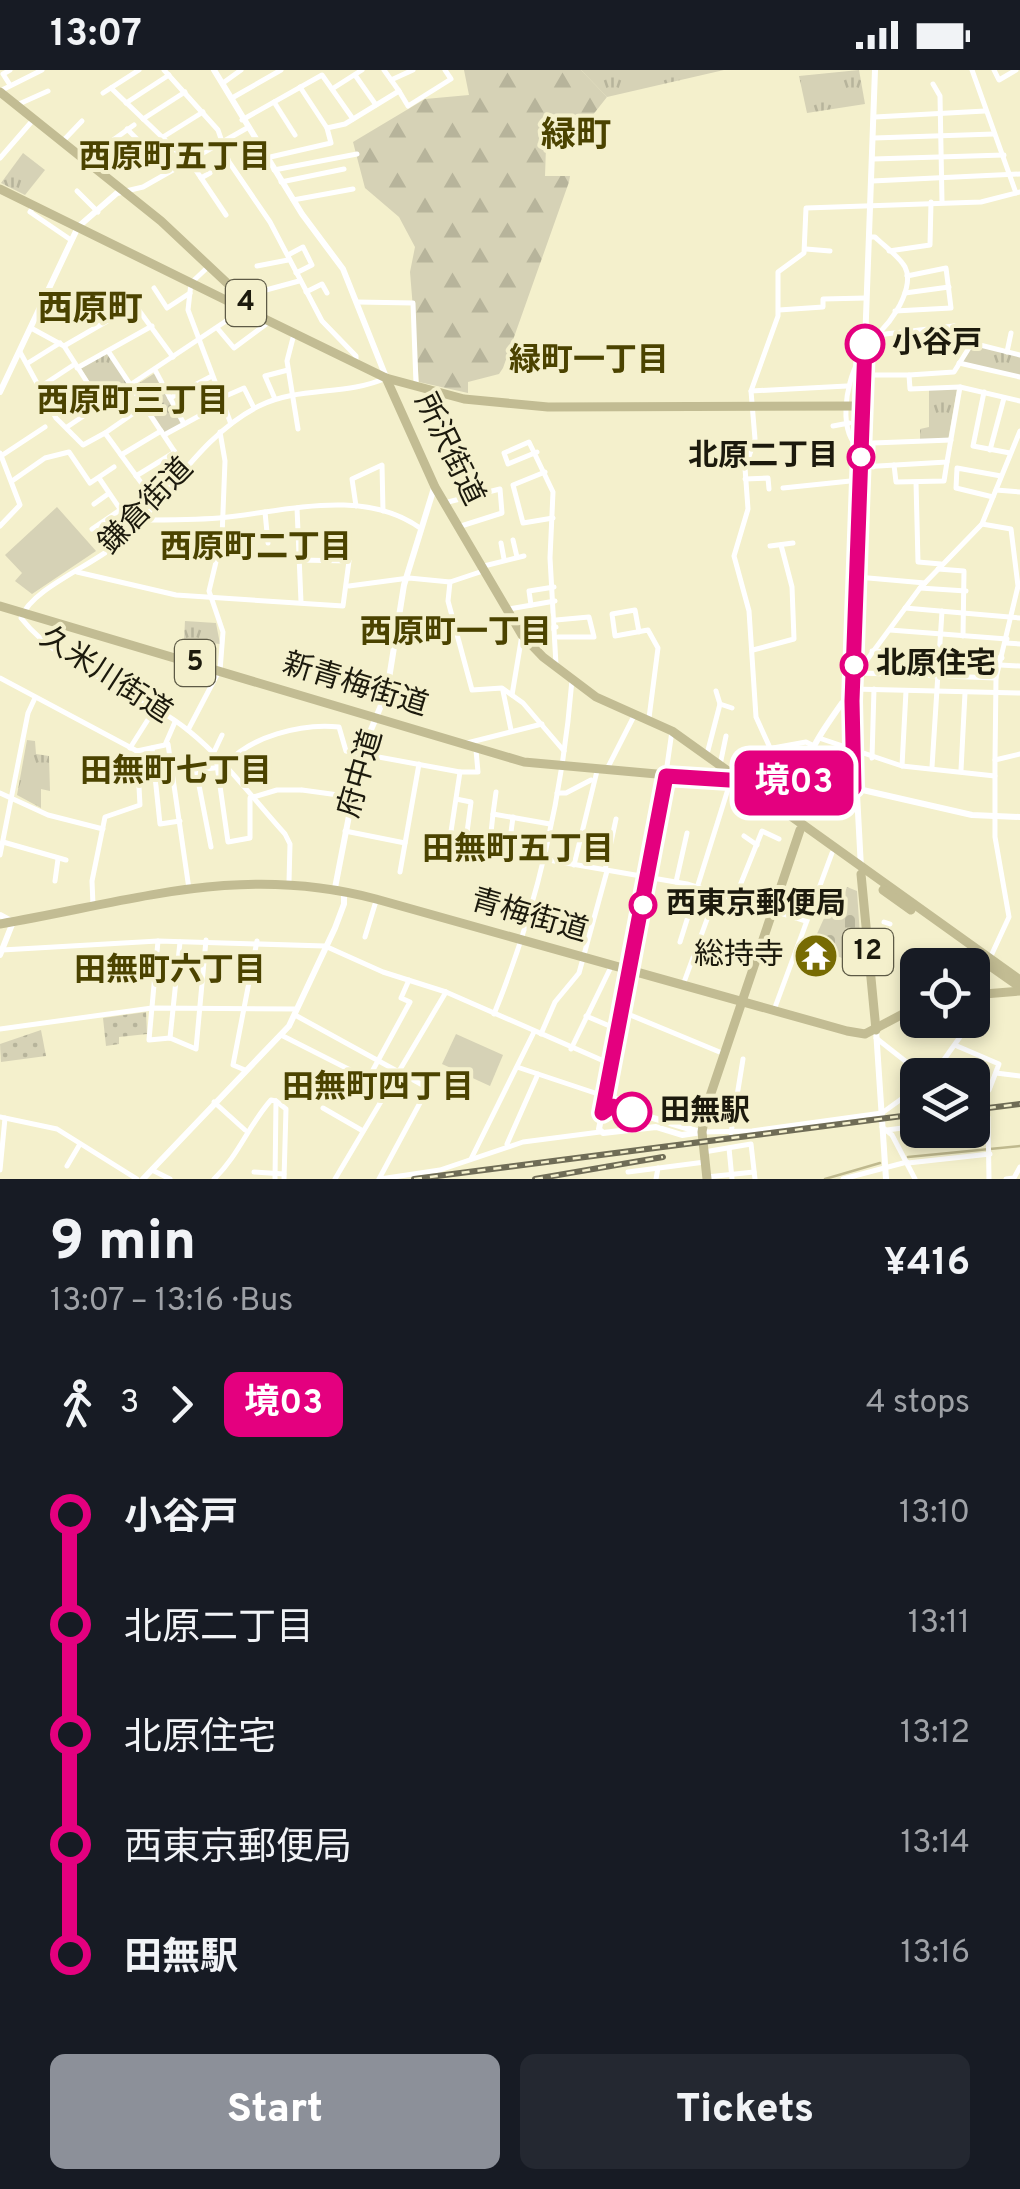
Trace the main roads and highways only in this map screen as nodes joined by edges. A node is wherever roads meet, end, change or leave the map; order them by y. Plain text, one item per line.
1 (0, 92) edge
2 (0, 189) edge
3 (245, 306) junction
4 (386, 378) junction
5 (863, 406) road end
6 (0, 606) edge
7 (719, 767) junction
8 (708, 778) junction
9 (733, 783) junction
10 (799, 826) junction
11 (859, 848) road end
12 (837, 854) junction
13 (861, 870) junction
14 (878, 886) junction
15 (863, 895) junction
16 (0, 924) edge
17 (1020, 986) edge
18 (990, 992) edge
19 (738, 1004) junction
20 (900, 1018) edge
21 (876, 1034) junction
22 (706, 1178) edge

1 - 3 main road, 所沢街道 / 4
2 - 3 main road, 4
3 - 4 main road, 所沢街道 / 4
4 - 5 main road, 4
4 - 7 main road, 所沢街道
6 - 8 main road, 新青梅街道 / 5
7 - 8 main road
7 - 9 main road, 所沢街道
8 - 9 main road, 新青梅街道 / 5
9 - 10 main road, 所沢街道
9 - 10 main road, 所沢街道
10 - 12 main road, 所沢街道
10 - 19 main road
11 - 12 main road
12 - 13 main road, 所沢街道
13 - 14 main road, 所沢街道
13 - 15 main road, 12
13 - 17 main road, 所沢街道
14 - 15 main road
14 - 17 main road, 所沢街道
15 - 21 main road, 12
16 - 19 main road, 青梅街道
17 - 18 main road
19 - 21 main road, 青梅街道
19 - 22 main road
20 - 21 main road

